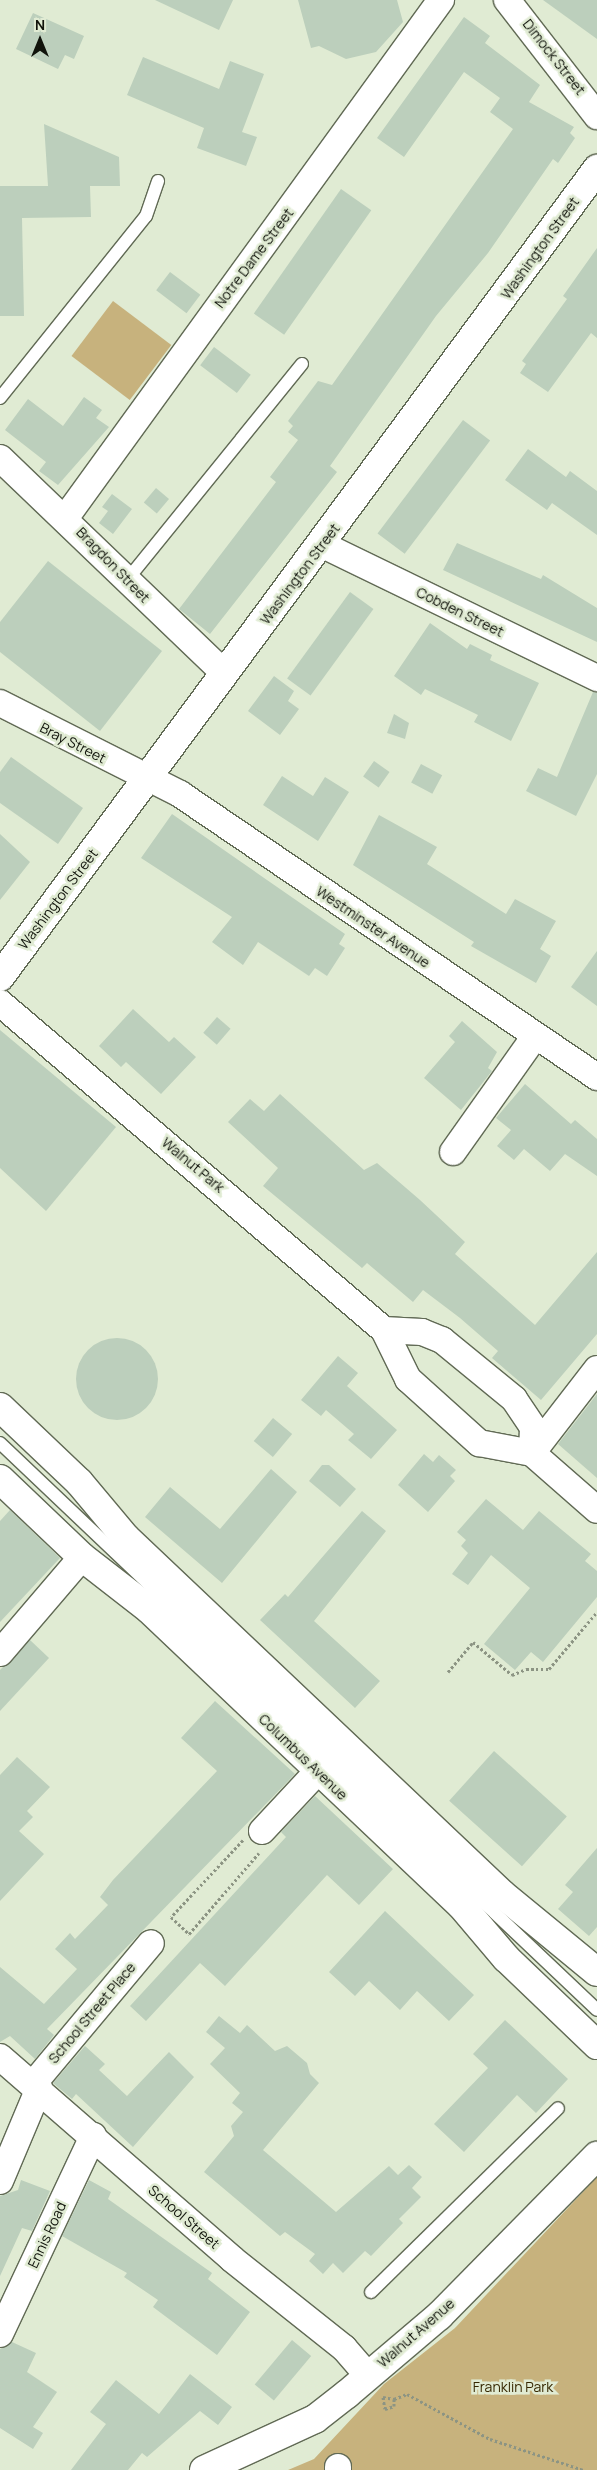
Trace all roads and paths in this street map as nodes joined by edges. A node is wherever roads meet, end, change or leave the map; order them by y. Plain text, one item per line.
1 (441, 0) edge
2 (507, 0) edge
3 (597, 116) edge
4 (597, 170) edge
5 (158, 181) dead end
6 (302, 364) dead end
7 (0, 398) edge
8 (0, 458) edge
9 (66, 517) junction
10 (323, 545) junction
11 (127, 580) junction
12 (224, 673) junction
13 (597, 678) edge
14 (0, 703) edge
15 (149, 778) junction
16 (0, 977) edge
17 (0, 1003) edge
18 (535, 1036) junction
19 (597, 1076) edge
20 (453, 1152) dead end
21 (384, 1330) junction
22 (597, 1370) edge
23 (0, 1407) edge
24 (0, 1443) edge
25 (532, 1454) junction
26 (0, 1479) edge
27 (597, 1510) edge
28 (82, 1556) junction
29 (597, 1612) edge
30 (0, 1653) edge
31 (448, 1672) dead end
32 (318, 1771) junction
33 (262, 1831) dead end
34 (233, 1851) dead end
35 (249, 1864) dead end
36 (151, 1943) dead end
37 (597, 1972) edge
38 (597, 2010) edge
39 (597, 2045) edge
40 (0, 2057) edge
41 (37, 2086) junction
42 (558, 2108) dead end
43 (93, 2136) junction
44 (597, 2156) edge
45 (0, 2180) edge
46 (371, 2292) dead end
47 (0, 2334) edge
48 (368, 2376) junction
49 (394, 2399) junction
50 (204, 2470) edge
51 (584, 2470) edge

1 - 9 street, Notre Dame Street
2 - 3 street, Dimock Street
4 - 10 main road, Washington Street
5 - 7 lane
6 - 11 lane
8 - 9 street, Bragdon Street
9 - 11 street, Bragdon Street
10 - 12 main road, Washington Street
10 - 13 street, Cobden Street
11 - 12 street, Bragdon Street
12 - 15 main road, Washington Street
14 - 15 street, Bray Street
15 - 16 main road, Washington Street
15 - 18 street, Westminster Avenue
17 - 21 street, Walnut Park
18 - 19 street, Westminster Avenue
18 - 20 street
21 - 25 street, Walnut Park
21 - 25 street
22 - 25 street
23 - 37 main road
24 - 38 lane, Columbus Avenue
25 - 27 street, Walnut Park
26 - 28 main road, Columbus Avenue
28 - 30 street
28 - 32 main road, Columbus Avenue
29 - 31 path
32 - 33 street
32 - 39 main road, Columbus Avenue
34 - 35 path
36 - 41 street, School Street Place
40 - 41 street, School Street
41 - 43 street, School Street
41 - 45 street, School Street Place
42 - 46 lane
43 - 47 street, Ennis Road
43 - 48 street, School Street
44 - 48 main road, Walnut Avenue
48 - 50 main road, Walnut Avenue
49 - 49 path
49 - 51 path

